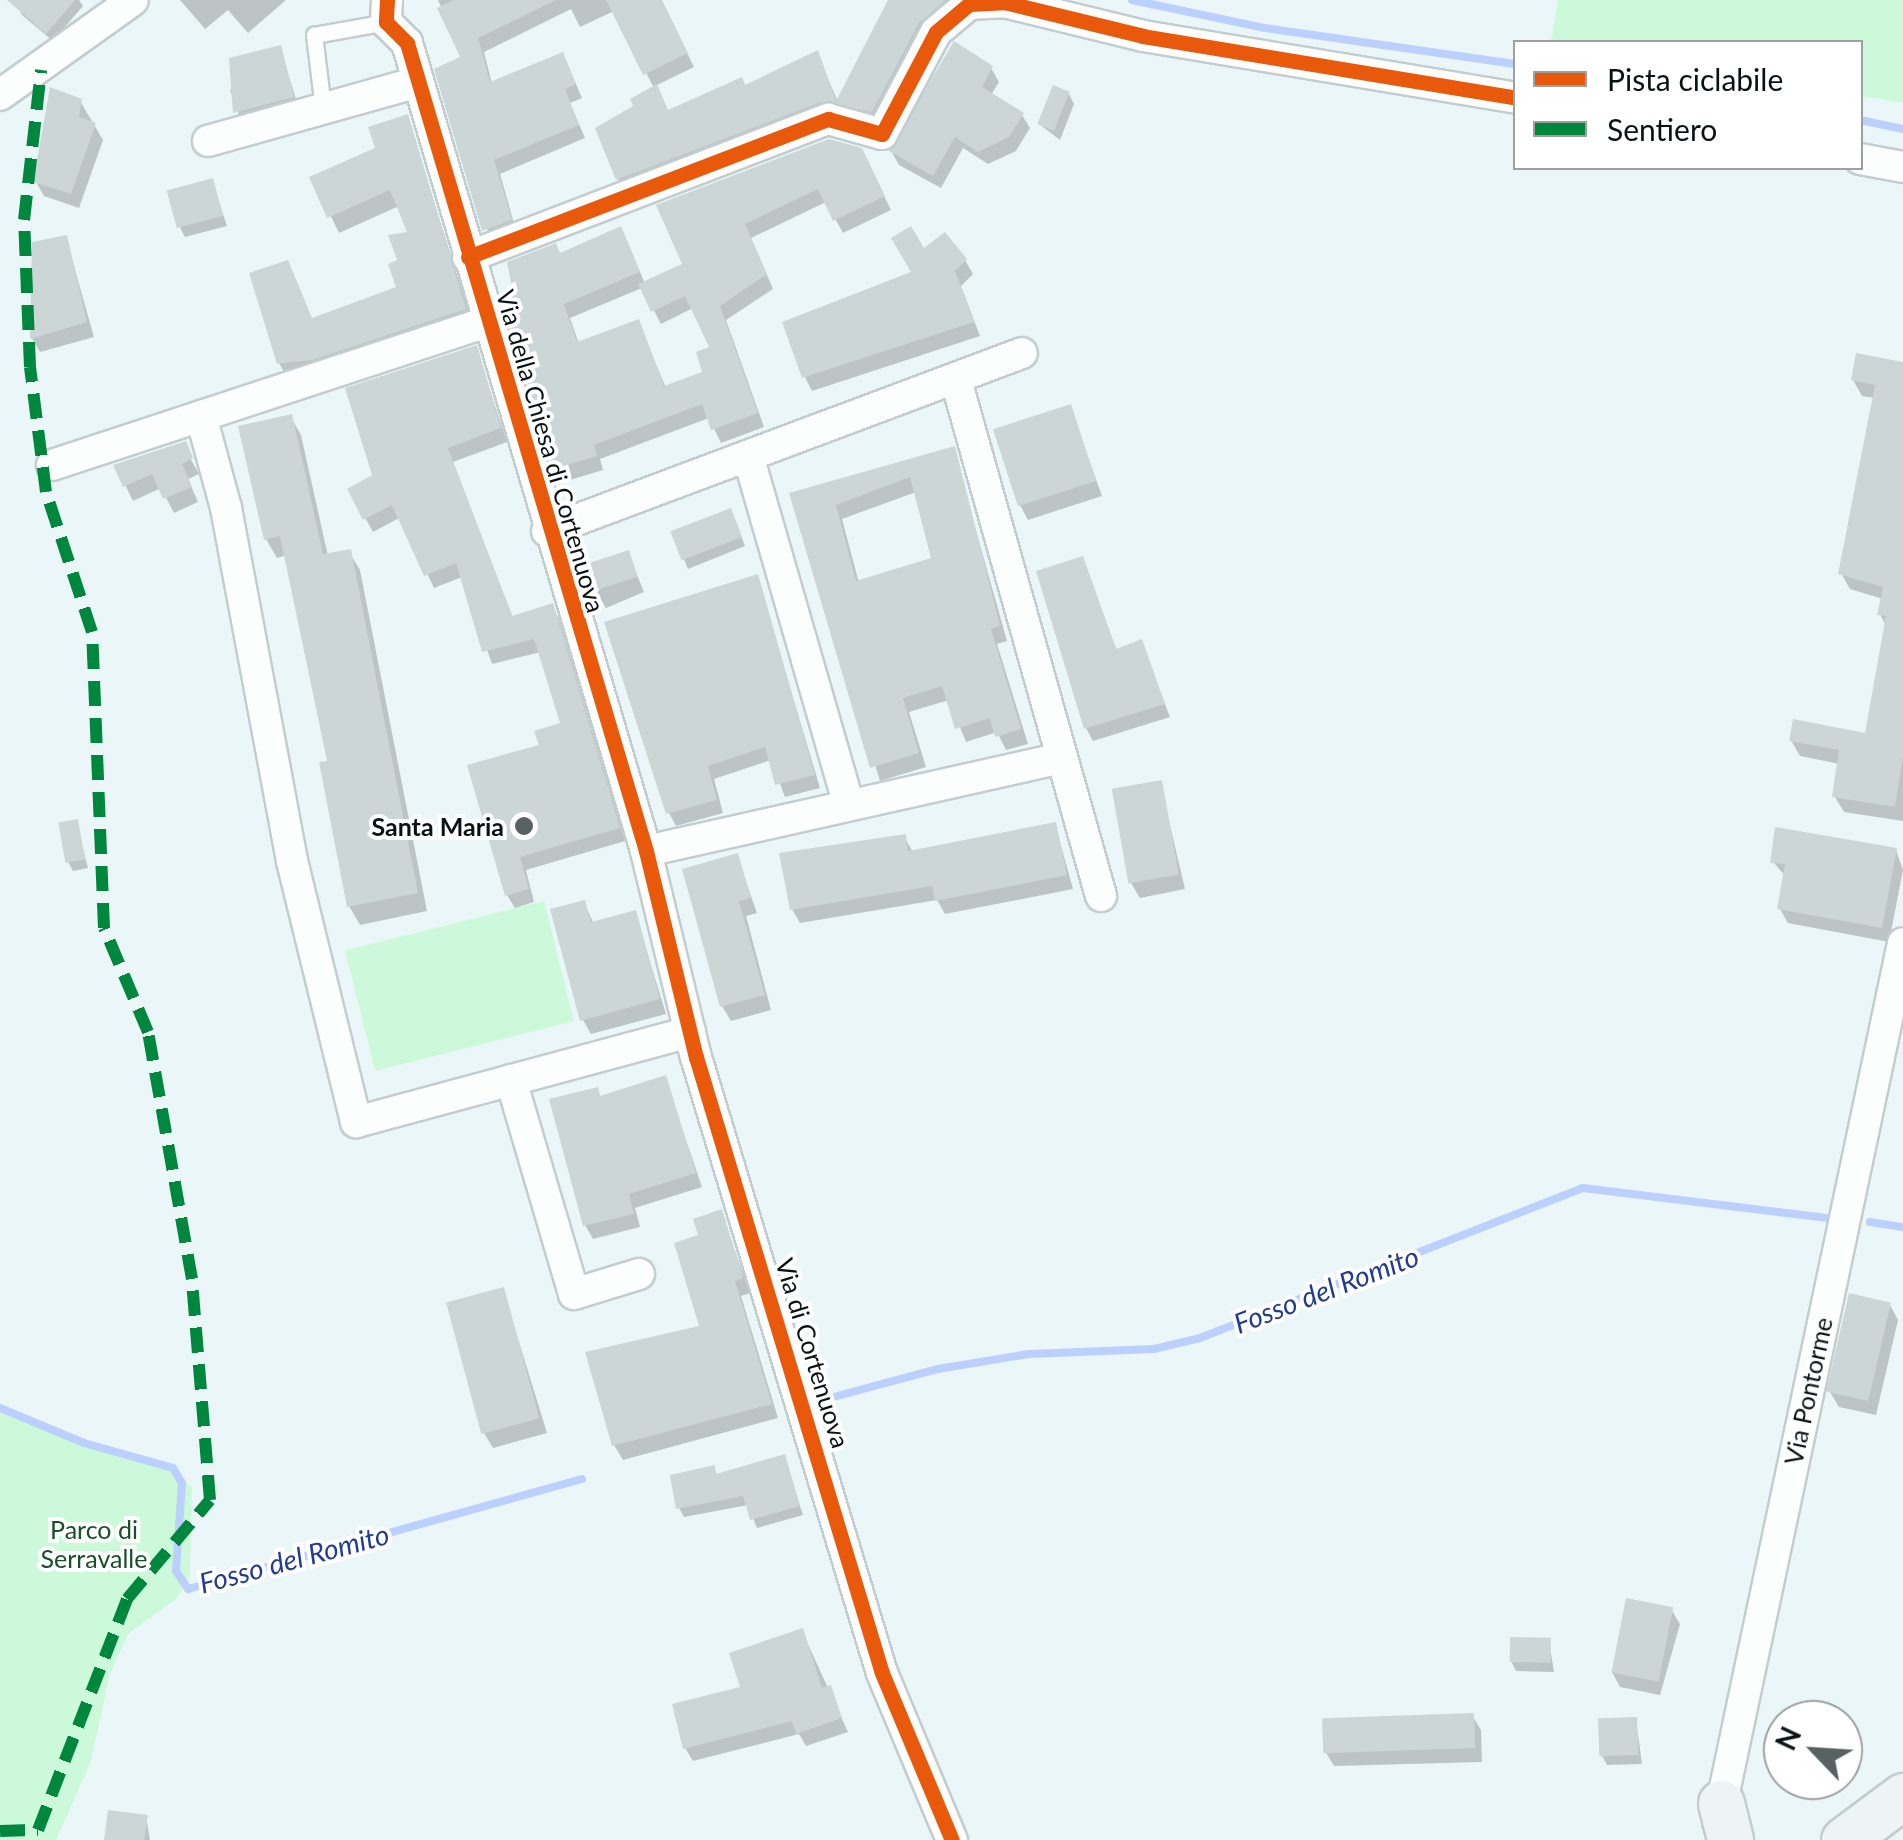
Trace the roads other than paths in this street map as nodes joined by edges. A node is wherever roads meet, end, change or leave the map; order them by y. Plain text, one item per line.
1 (134, 0) edge
2 (393, 22) edge
3 (418, 82) junction
4 (0, 95) edge
5 (1513, 98) edge
6 (323, 108) junction
7 (208, 141) dead end
8 (1863, 159) edge
9 (1903, 166) edge
10 (468, 257) junction
11 (487, 322) junction
12 (1022, 353) dead end
13 (956, 380) junction
14 (201, 416) junction
15 (749, 459) junction
16 (52, 465) dead end
17 (547, 531) junction
18 (1059, 759) junction
19 (849, 804) junction
20 (649, 861) junction
21 (1101, 896) dead end
22 (1903, 943) edge
23 (690, 1032) junction
24 (511, 1080) junction
25 (639, 1274) dead end
26 (1903, 1796) edge
27 (1722, 1828) edge
28 (952, 1840) edge
29 (1844, 1840) edge

1 - 4 street
2 - 3 street, Via della Chiesa di Cortenuova
2 - 6 lane
3 - 6 street
3 - 10 street, Via della Chiesa di Cortenuova
5 - 10 street
6 - 7 street
8 - 9 street
10 - 11 street, Via della Chiesa di Cortenuova
11 - 14 street
11 - 17 street, Via della Chiesa di Cortenuova
12 - 13 street
13 - 15 street
13 - 18 street
14 - 16 street
14 - 24 street
15 - 17 street
15 - 19 street
17 - 20 street, Via della Chiesa di Cortenuova
18 - 19 street
18 - 21 street
19 - 20 street
20 - 23 street, Via di Cortenuova
22 - 27 street, Via Pontorme
23 - 24 street
23 - 28 street, Via di Cortenuova
24 - 25 street
26 - 29 street

